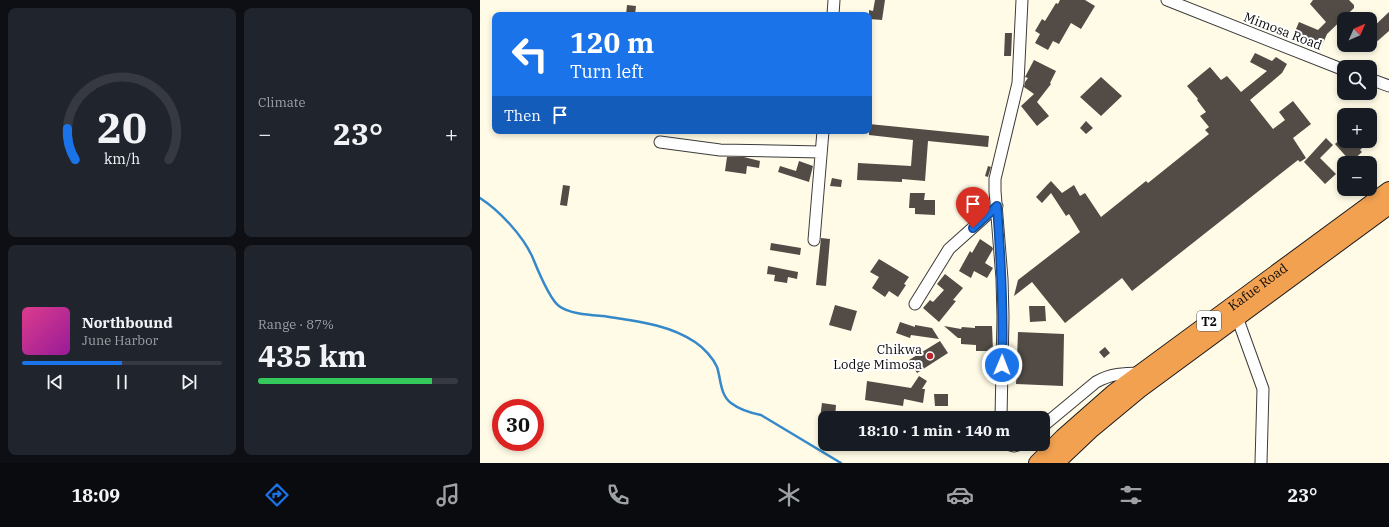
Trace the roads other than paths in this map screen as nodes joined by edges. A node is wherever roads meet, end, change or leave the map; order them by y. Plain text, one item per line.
1 (834, 0) edge
2 (1022, 0) edge
3 (1167, 0) edge
4 (833, 12) edge
5 (1337, 67) edge
6 (1377, 82) edge
7 (1389, 86) edge
8 (823, 134) edge
9 (660, 142) dead end
10 (821, 152) junction
11 (1389, 190) edge
12 (997, 206) junction
13 (1389, 206) edge
14 (814, 240) dead end
15 (915, 304) dead end
16 (1237, 317) junction
17 (1140, 373) junction
18 (1001, 411) edge
19 (1050, 420) edge
20 (1037, 463) edge
21 (1056, 463) edge
22 (1261, 463) edge

1 - 4 street
2 - 12 street
3 - 5 street, Mimosa Road
6 - 7 street
8 - 10 street
9 - 10 street
10 - 14 street
11 - 17 highway, Kafue Road / T2
12 - 15 street
12 - 18 street
13 - 16 highway, Kafue Road / T2
16 - 21 highway, Kafue Road / T2
16 - 22 street
17 - 19 street
17 - 20 highway, Kafue Road / T2

